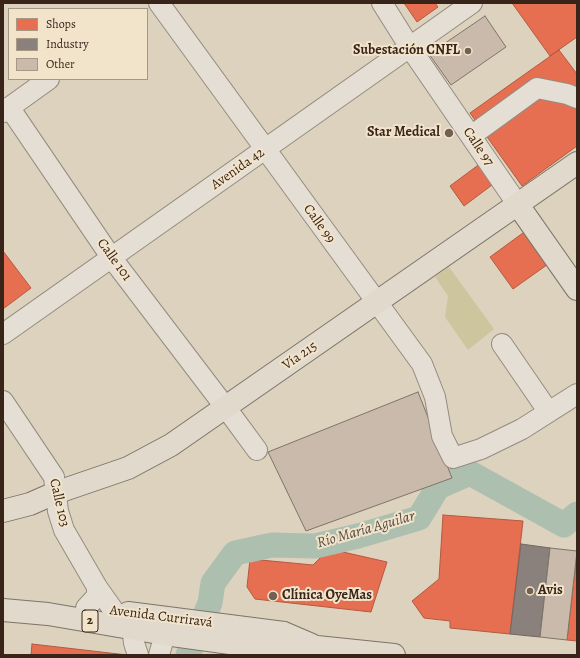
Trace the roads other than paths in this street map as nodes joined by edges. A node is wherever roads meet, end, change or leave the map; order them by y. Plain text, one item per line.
1 (158, 3) edge
2 (382, 3) edge
3 (472, 3) edge
4 (148, 9) edge
5 (409, 46) junction
6 (48, 80) edge
7 (577, 98) edge
8 (6, 109) edge
9 (471, 136) junction
10 (265, 150) junction
11 (577, 163) edge
12 (518, 205) junction
13 (111, 257) junction
14 (577, 289) edge
15 (376, 302) junction
16 (3, 334) edge
17 (502, 344) dead end
18 (577, 394) edge
19 (3, 401) edge
20 (226, 408) junction
21 (548, 412) junction
22 (257, 450) dead end
23 (55, 493) junction
24 (3, 512) edge
25 (3, 596) edge
26 (3, 610) edge
27 (97, 612) junction
28 (202, 622) junction
29 (132, 627) junction
30 (165, 634) junction
31 (317, 647) junction
32 (138, 655) edge
33 (159, 655) edge
34 (394, 655) edge

1 - 4 street
1 - 10 street, Calle 99
2 - 5 street, Calle 97
3 - 5 street, Avenida 42
5 - 9 street, Calle 97
5 - 10 street, Avenida 42
6 - 8 street
7 - 9 street
8 - 13 street, Calle 101
9 - 12 street, Calle 97
10 - 13 street, Avenida 42
10 - 15 street, Calle 99
11 - 12 main road, Vía 215
12 - 14 main road, Calle 97
12 - 15 main road, Vía 215
13 - 16 street, Avenida 42
13 - 20 street, Calle 101
15 - 20 main road, Vía 215
15 - 21 street, Calle 99
17 - 21 street
18 - 21 street
19 - 23 street, Calle 103
20 - 22 street, Calle 101
20 - 23 main road, Vía 215
23 - 24 main road, Vía 215
23 - 27 street, Calle 103
25 - 27 main road, Avenida Curriravá / 2
26 - 27 main road
27 - 28 main road, Avenida Curriravá / 2
27 - 29 main road, Avenida Curriravá / 2
28 - 29 street
28 - 31 main road, Avenida Curriravá / 2
29 - 30 main road, Avenida Curriravá / 2
29 - 32 street
30 - 31 main road, Avenida Curriravá / 2
30 - 33 street
31 - 34 main road, Avenida Curriravá / 2

